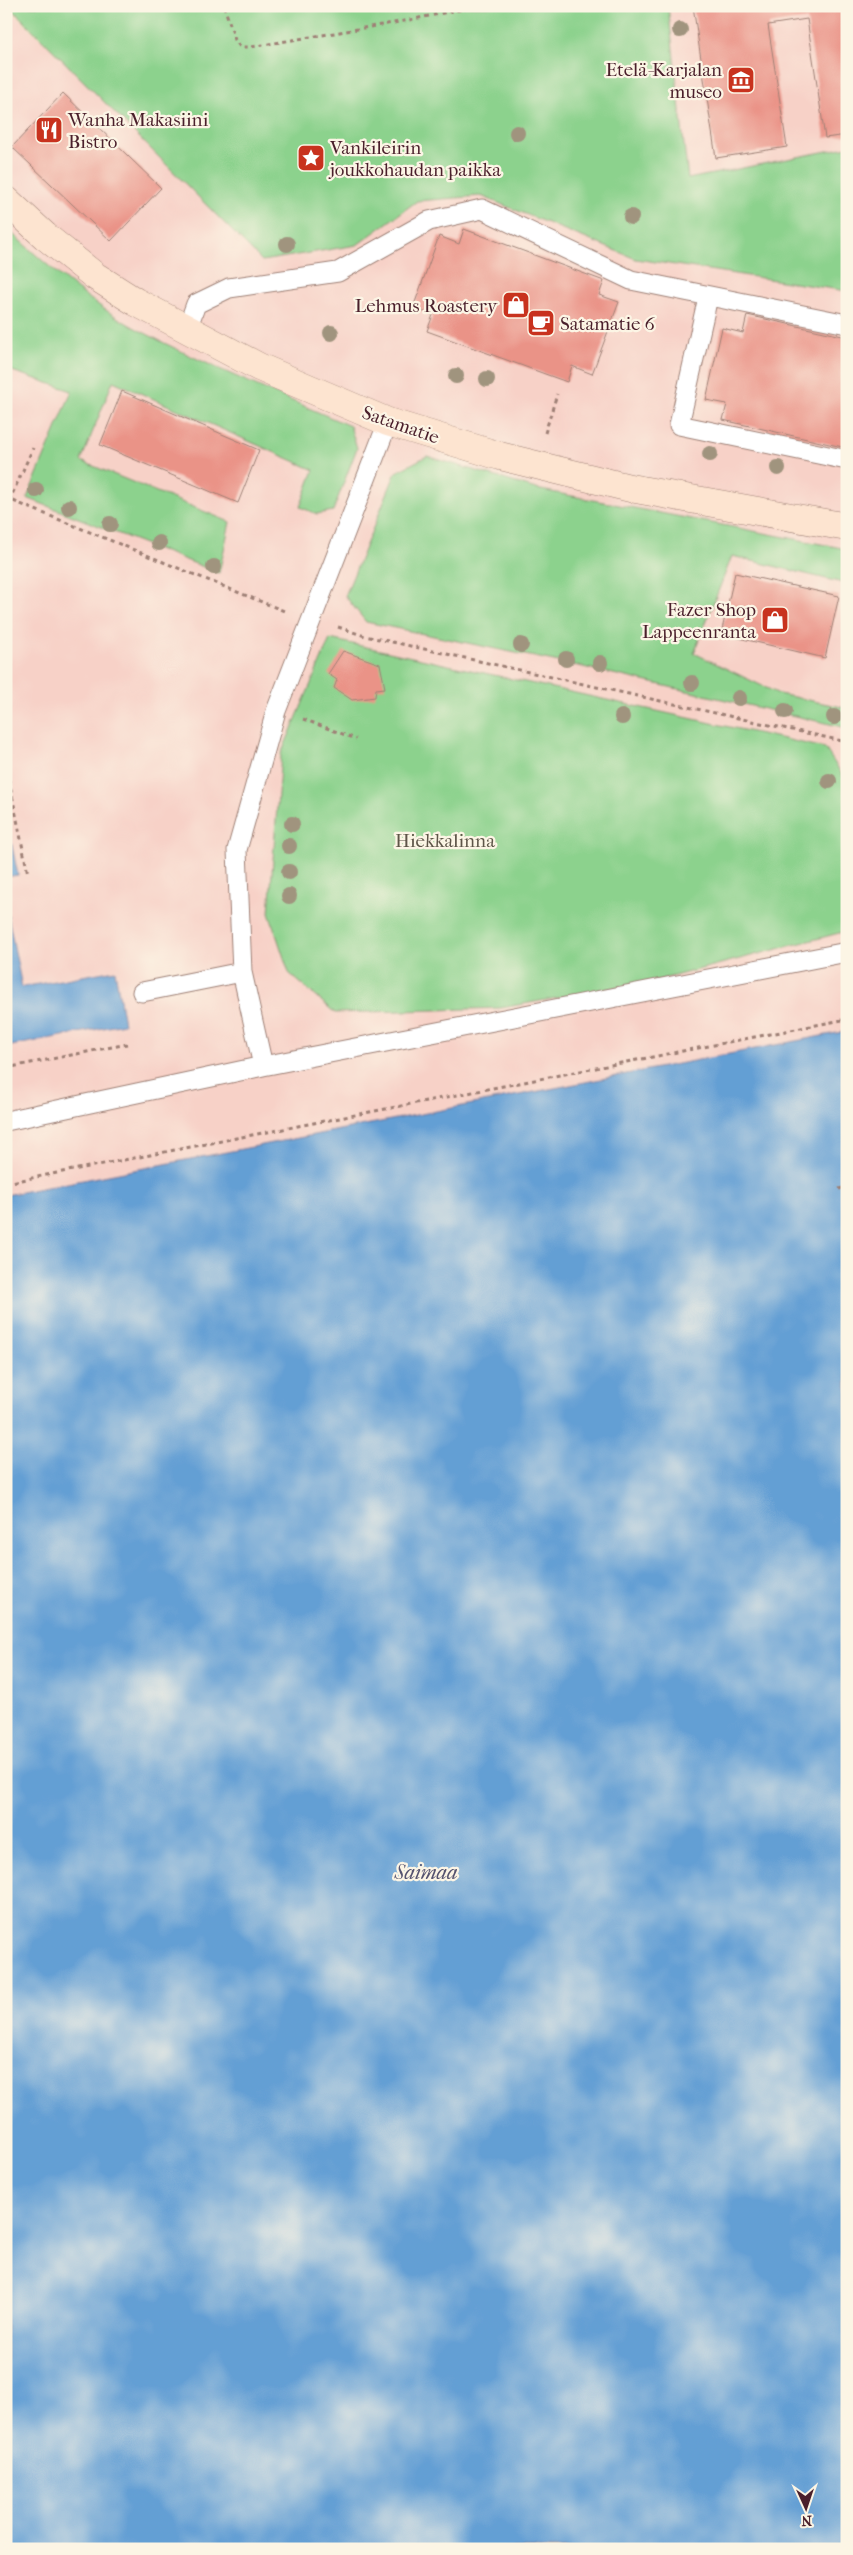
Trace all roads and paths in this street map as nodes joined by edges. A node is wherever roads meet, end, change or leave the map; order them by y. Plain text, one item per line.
1 (224, 6) edge
2 (479, 6) edge
3 (6, 200) edge
4 (708, 297) junction
5 (847, 324) edge
6 (187, 329) junction
7 (557, 394) dead end
8 (388, 422) junction
9 (543, 441) dead end
10 (33, 448) dead end
11 (847, 460) edge
12 (8, 499) edge
13 (6, 508) edge
14 (847, 527) edge
15 (312, 618) junction
16 (6, 660) edge
17 (6, 682) edge
18 (276, 711) junction
19 (356, 739) dead end
20 (847, 742) edge
21 (6, 765) edge
22 (28, 874) dead end
23 (847, 952) edge
24 (242, 972) junction
25 (142, 992) dead end
26 (847, 1019) edge
27 (127, 1044) dead end
28 (263, 1066) junction
29 (6, 1068) edge
30 (6, 1121) edge
31 (6, 1183) edge
32 (847, 1187) edge
33 (839, 1189) dead end

1 - 2 path
3 - 6 street, Satamatie
4 - 5 lane
4 - 6 lane
4 - 11 lane
6 - 8 street, Satamatie
7 - 9 path
8 - 14 street, Satamatie
8 - 15 lane
10 - 12 path
12 - 13 path
12 - 15 path
15 - 18 lane
15 - 20 path
16 - 17 path
18 - 19 path
18 - 24 lane
21 - 22 path
23 - 28 lane
24 - 25 lane
24 - 28 lane
26 - 31 path
27 - 29 path
28 - 30 lane
32 - 33 path

